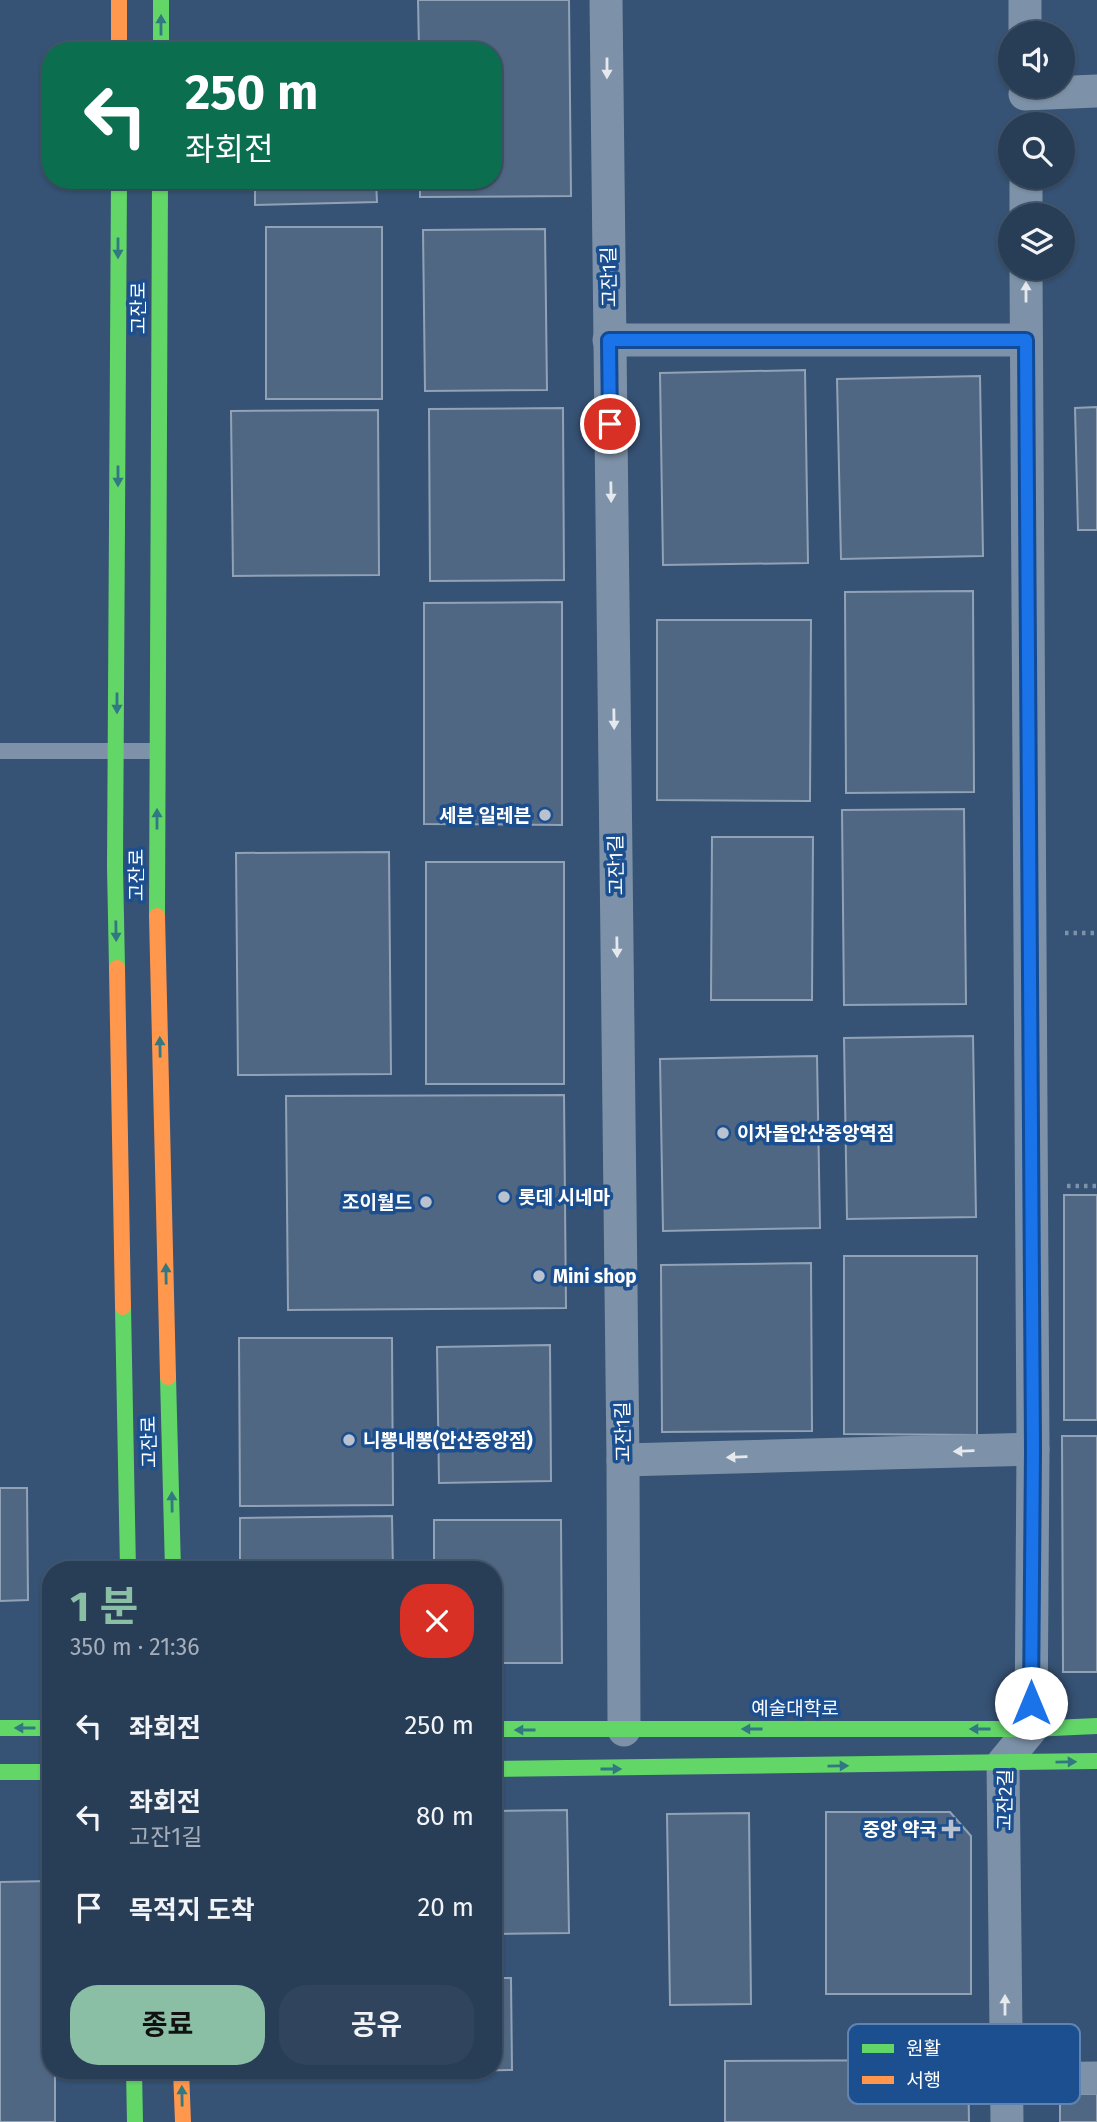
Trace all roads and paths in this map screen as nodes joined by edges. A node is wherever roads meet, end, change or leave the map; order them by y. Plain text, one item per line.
1 (119, 0) edge
2 (161, 0) edge
3 (606, 0) edge
4 (1025, 0) edge
5 (1025, 21) edge
6 (119, 42) edge
7 (161, 42) edge
8 (1097, 91) edge
9 (1025, 101) edge
10 (119, 189) edge
11 (160, 189) edge
12 (1026, 280) edge
13 (609, 340) junction
14 (1026, 340) junction
15 (0, 751) edge
16 (157, 751) junction
17 (116, 752) junction
18 (1033, 1449) junction
19 (623, 1460) junction
20 (128, 1561) edge
21 (173, 1561) edge
22 (1097, 1726) edge
23 (0, 1728) edge
24 (42, 1728) edge
25 (1031, 1729) junction
26 (502, 1730) edge
27 (624, 1730) junction
28 (1097, 1761) edge
29 (1003, 1763) junction
30 (502, 1769) edge
31 (0, 1772) edge
32 (42, 1772) edge
33 (1005, 2024) edge
34 (134, 2079) edge
35 (181, 2079) edge
36 (1007, 2104) edge
37 (135, 2122) edge
38 (183, 2122) edge
39 (1007, 2122) edge

1 - 6 street
7 -> 2 street
3 -> 13 street, 고잔1길
4 - 5 street
8 - 9 street
10 -> 17 street, 고잔로
11 - 16 street, 고잔로
14 -> 12 street
13 - 14 street
13 -> 19 street, 고잔1길
14 - 18 street
15 - 17 lane
16 - 17 lane
21 -> 16 street, 고잔로
17 -> 20 street, 고잔로
18 -> 19 street
18 - 25 street
19 - 27 street, 고잔1길
22 - 25 street, 예술대학로
24 -> 23 street
25 -> 27 street, 예술대학로
25 - 29 street, 고잔2길
27 -> 26 street, 예술대학로
29 -> 28 street
30 -> 29 street
33 -> 29 street, 고잔2길
31 - 32 street
34 - 37 street
38 -> 35 street
36 - 39 street, 고잔2길

